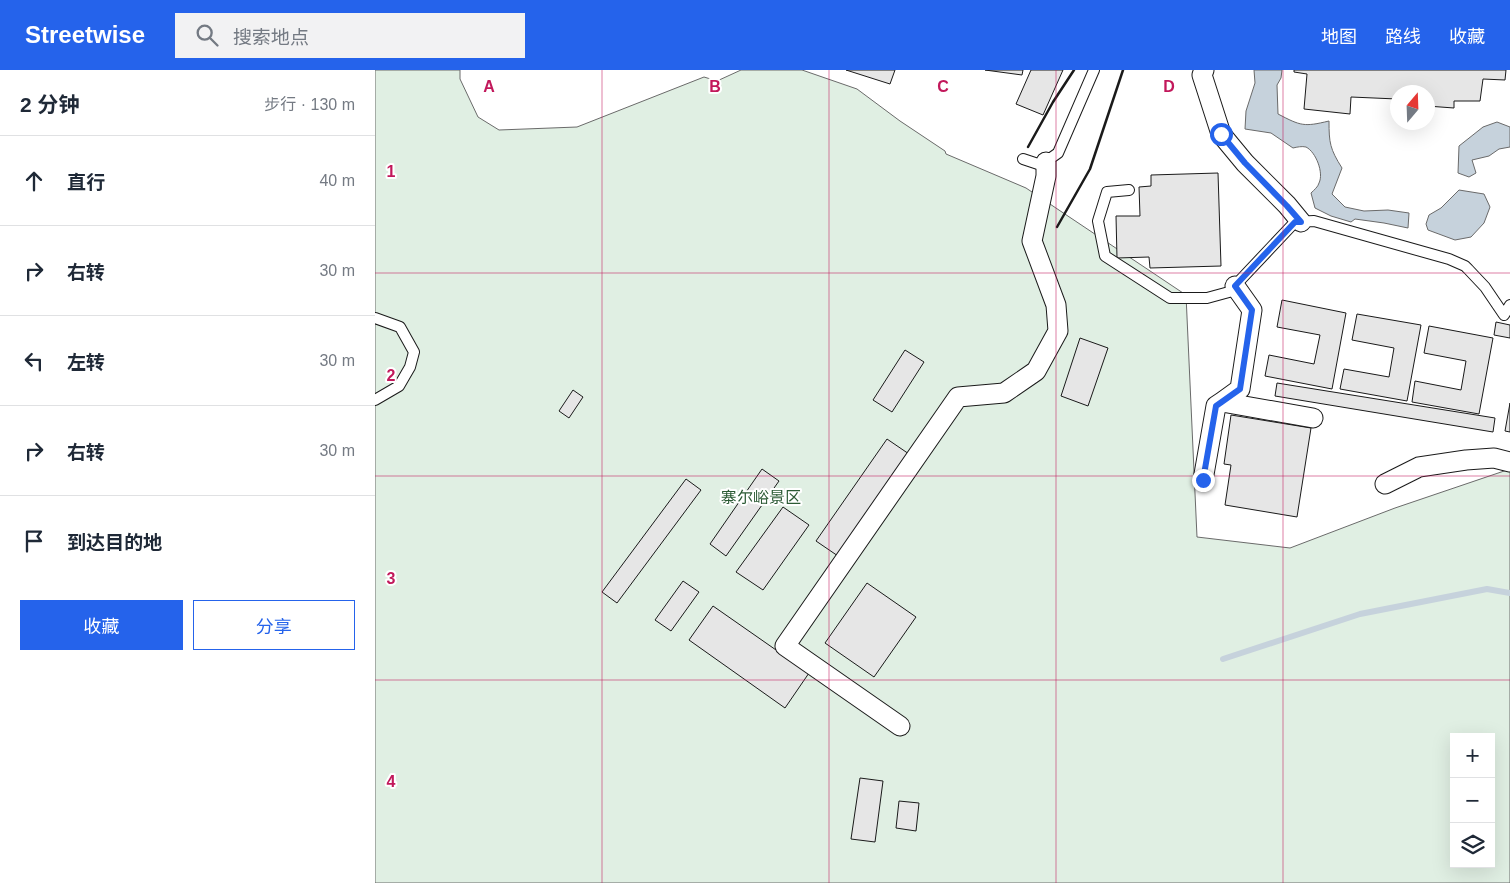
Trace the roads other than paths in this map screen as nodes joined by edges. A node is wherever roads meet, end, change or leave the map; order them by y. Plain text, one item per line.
1 (1094, 70) edge
2 (1204, 70) edge
3 (1023, 159) dead end
4 (1046, 162) junction
5 (1129, 190) dead end
6 (1301, 222) junction
7 (1235, 286) junction
8 (1510, 306) edge
9 (375, 318) edge
10 (375, 400) edge
11 (1222, 402) junction
12 (1313, 418) dead end
13 (1510, 462) edge
14 (1203, 480) dead end
15 (1385, 484) dead end
16 (900, 726) dead end

1 - 4 lane
2 - 6 street
3 - 4 lane
4 - 16 street
5 - 7 lane
6 - 7 lane
6 - 8 lane
7 - 11 street
9 - 10 lane
11 - 12 street
11 - 14 street
13 - 15 street

